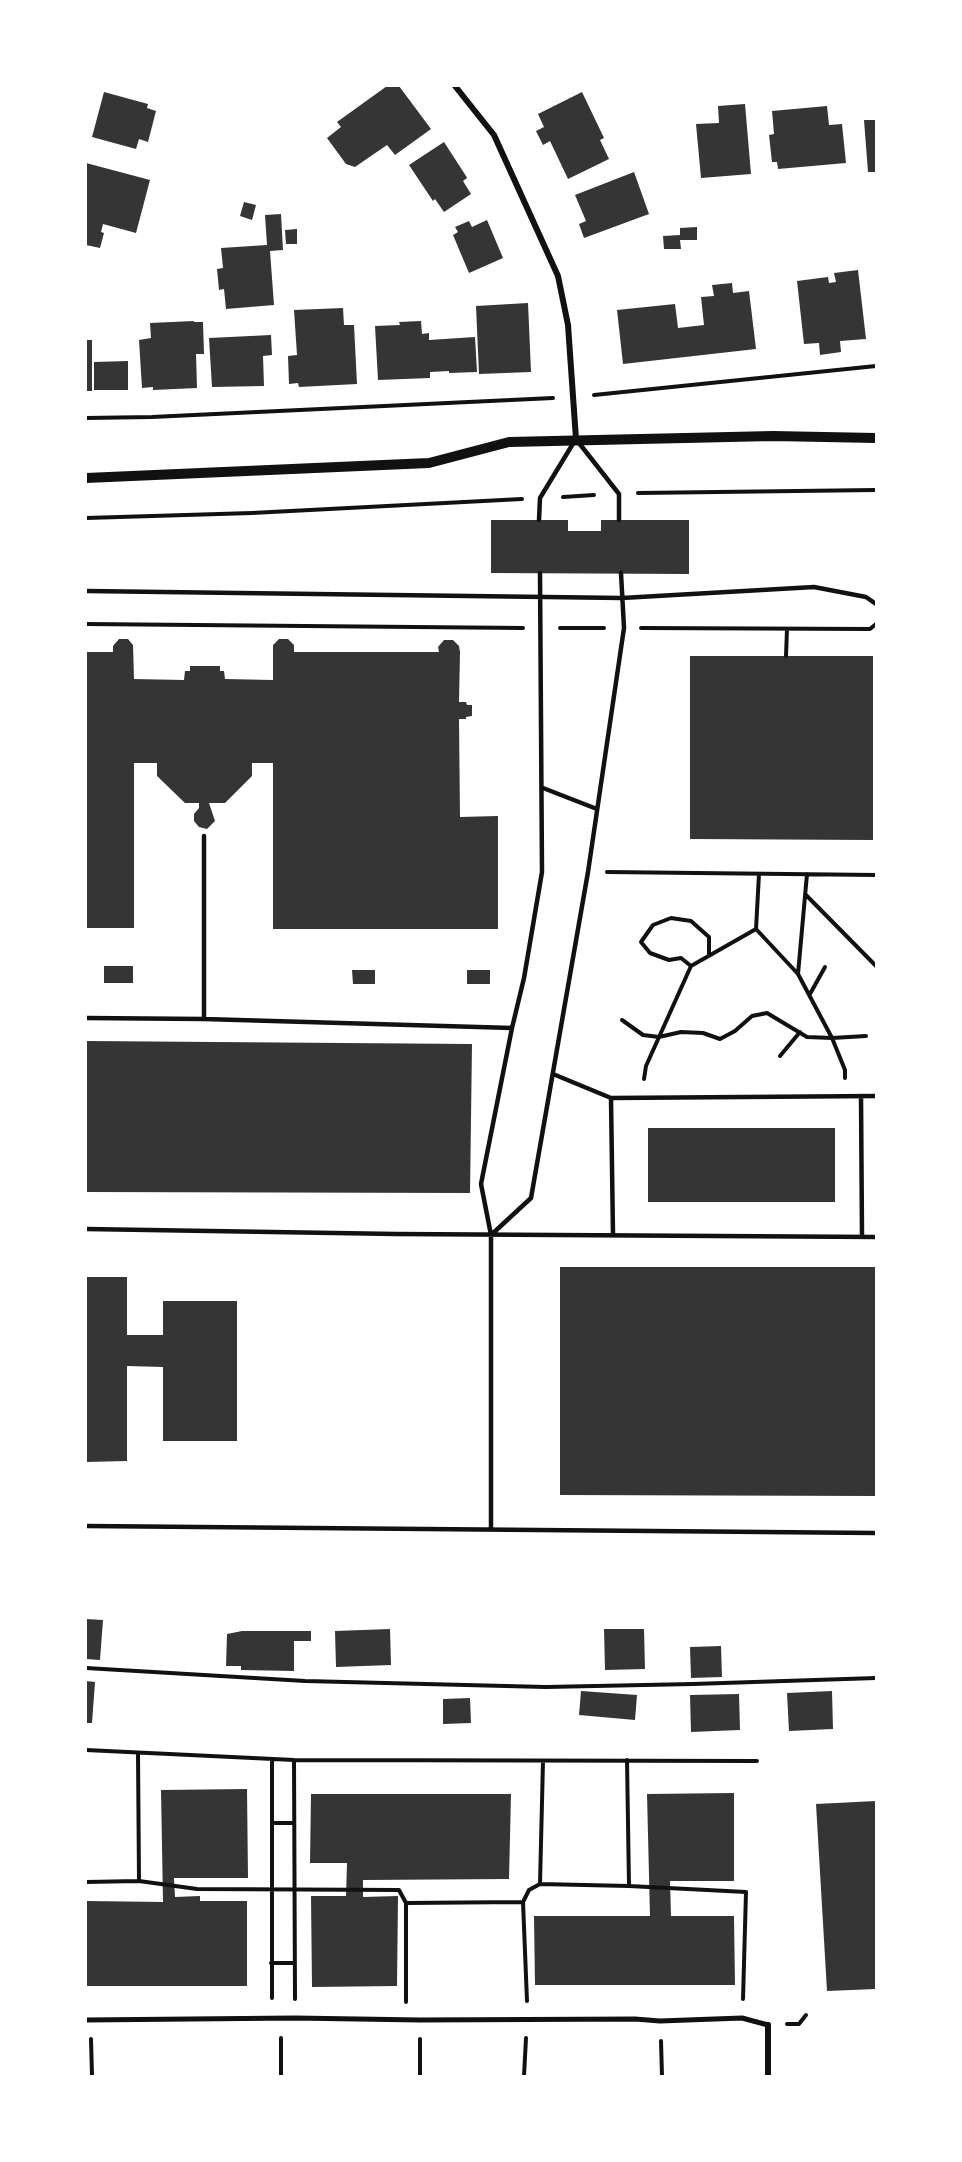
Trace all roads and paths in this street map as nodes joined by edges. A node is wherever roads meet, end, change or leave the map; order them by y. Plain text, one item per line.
1 (455, 86) edge
2 (876, 366) edge
3 (573, 397) junction
4 (86, 418) edge
5 (876, 438) edge
6 (576, 439) junction
7 (86, 478) edge
8 (876, 490) edge
9 (619, 494) junction
10 (540, 498) junction
11 (86, 518) edge
12 (539, 520) dead end
13 (619, 520) dead end
14 (540, 573) dead end
15 (621, 573) dead end
16 (86, 591) edge
17 (540, 597) junction
18 (622, 598) junction
19 (876, 604) edge
20 (86, 624) edge
21 (876, 624) edge
22 (540, 628) junction
23 (624, 628) junction
24 (787, 629) junction
25 (786, 656) dead end
26 (543, 788) junction
27 (597, 809) junction
28 (204, 836) dead end
29 (588, 872) junction
30 (759, 874) junction
31 (807, 874) junction
32 (876, 875) edge
33 (805, 894) junction
34 (756, 929) junction
35 (709, 955) junction
36 (691, 966) junction
37 (876, 966) edge
38 (825, 967) dead end
39 (798, 974) junction
40 (810, 995) junction
41 (86, 1018) edge
42 (204, 1018) junction
43 (622, 1020) dead end
44 (512, 1028) junction
45 (800, 1032) junction
46 (866, 1036) dead end
47 (659, 1037) junction
48 (832, 1038) junction
49 (780, 1056) dead end
50 (553, 1074) junction
51 (845, 1096) junction
52 (861, 1096) junction
53 (876, 1096) edge
54 (641, 1097) junction
55 (610, 1098) junction
56 (86, 1229) edge
57 (491, 1234) junction
58 (613, 1235) junction
59 (862, 1236) junction
60 (876, 1236) edge
61 (86, 1526) edge
62 (491, 1529) junction
63 (876, 1533) edge
64 (86, 1668) edge
65 (876, 1678) edge
66 (86, 1750) edge
67 (138, 1753) junction
68 (272, 1759) junction
69 (294, 1760) junction
70 (627, 1760) junction
71 (543, 1761) junction
72 (757, 1761) dead end
73 (273, 1822) junction
74 (294, 1823) junction
75 (140, 1881) junction
76 (86, 1882) edge
77 (540, 1884) junction
78 (629, 1886) junction
79 (293, 1889) junction
80 (272, 1890) junction
81 (524, 1902) junction
82 (406, 1903) junction
83 (271, 1963) junction
84 (294, 1963) junction
85 (806, 2015) dead end
86 (295, 2018) junction
87 (742, 2018) junction
88 (281, 2019) junction
89 (88, 2020) edge
90 (272, 2020) junction
91 (406, 2020) junction
92 (420, 2020) junction
93 (526, 2020) junction
94 (660, 2021) junction
95 (799, 2024) dead end
96 (768, 2025) joint
97 (92, 2076) edge
98 (282, 2076) edge
99 (420, 2076) edge
100 (524, 2076) edge
101 (662, 2076) edge
102 (768, 2076) edge

1 - 3 street
2 - 3 path
3 - 4 path
3 - 6 street
5 - 6 street
6 - 7 street
6 - 9 lane
6 - 10 lane
8 - 9 path
9 - 10 path
9 - 13 lane
10 - 11 path
10 - 12 lane
14 - 17 lane
15 - 18 lane
16 - 17 lane
17 - 18 lane
17 - 22 lane
18 - 19 lane
18 - 23 lane
20 - 22 path
21 - 24 path
22 - 23 path
22 - 26 lane
23 - 24 path
23 - 27 lane
24 - 25 path
26 - 27 lane
26 - 44 lane
27 - 29 lane
28 - 42 lane
29 - 30 path
29 - 50 lane
30 - 31 path
30 - 34 path
31 - 32 path
31 - 33 path
33 - 37 path
33 - 39 path
34 - 35 path
34 - 39 path
35 - 36 path
35 - 36 path
36 - 47 path
38 - 40 path
39 - 40 path
40 - 48 path
41 - 42 lane
42 - 44 lane
43 - 47 path
44 - 57 lane
45 - 47 path
45 - 48 path
45 - 49 path
46 - 48 path
47 - 54 path
48 - 51 path
50 - 55 lane
50 - 57 lane
51 - 52 lane
51 - 54 lane
52 - 53 lane
52 - 59 lane
54 - 55 lane
55 - 58 lane
56 - 57 lane
57 - 58 lane
57 - 62 lane
58 - 59 lane
59 - 60 lane
61 - 62 lane
62 - 63 lane
64 - 65 path
66 - 67 path
67 - 68 path
67 - 75 path
68 - 69 path
68 - 73 path
69 - 71 path
69 - 74 path
70 - 71 path
70 - 72 path
70 - 78 path
71 - 77 path
73 - 74 path
73 - 80 path
74 - 79 path
75 - 76 path
75 - 80 path
77 - 78 path
77 - 81 path
78 - 87 path
79 - 80 path
79 - 82 path
79 - 84 path
80 - 83 path
81 - 82 path
81 - 93 path
82 - 91 path
83 - 84 path
83 - 90 path
84 - 86 path
85 - 95 path
86 - 88 street
86 - 91 street
87 - 94 street
87 - 96 street
88 - 90 street
88 - 98 path
89 - 90 street
89 - 97 path
91 - 92 street
92 - 93 street
92 - 99 path
93 - 94 street
93 - 100 path
94 - 101 path
96 - 102 street

